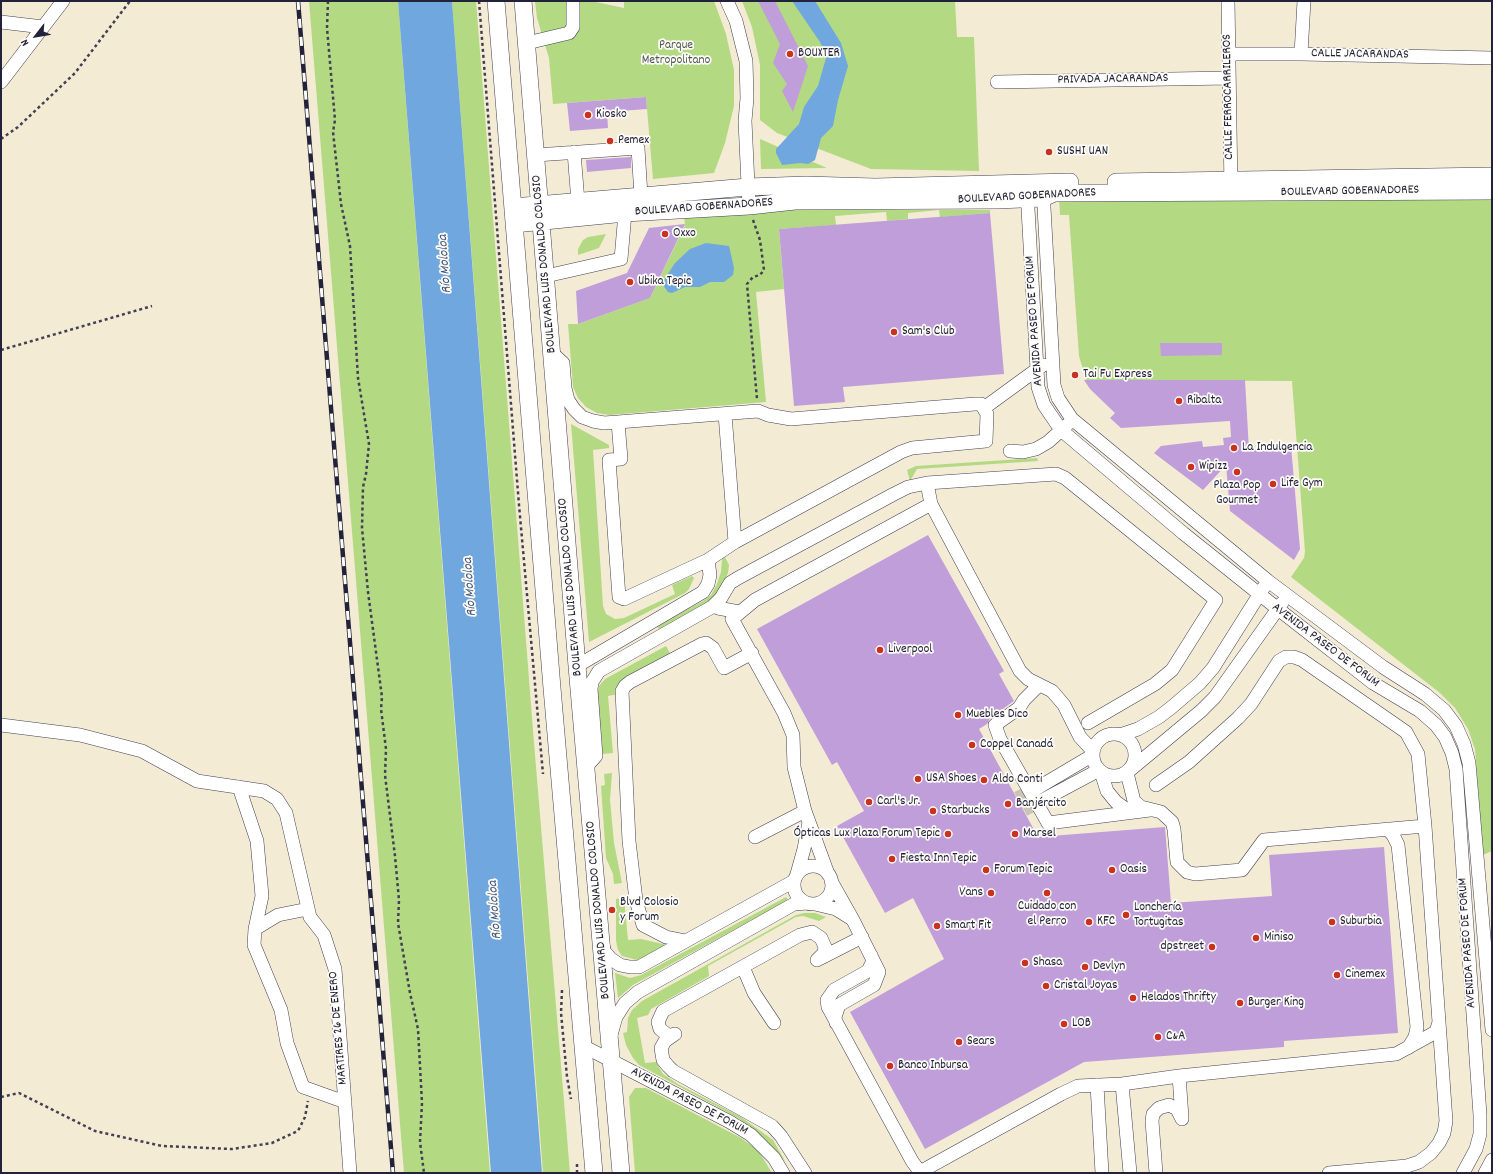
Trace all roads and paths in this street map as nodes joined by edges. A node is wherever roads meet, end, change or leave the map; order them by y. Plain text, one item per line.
1 (63, 1) edge
2 (130, 1) edge
3 (328, 1) edge
4 (479, 1) edge
5 (496, 1) edge
6 (523, 1) edge
7 (572, 1) edge
8 (728, 1) edge
9 (1228, 1) edge
10 (1304, 1) edge
11 (1, 22) edge
12 (43, 27) junction
13 (527, 43) junction
14 (1229, 54) junction
15 (1301, 54) junction
16 (1492, 58) edge
17 (1229, 78) junction
18 (1, 82) edge
19 (997, 82) dead end
20 (1, 139) edge
21 (574, 152) junction
22 (536, 155) junction
23 (1492, 176) edge
24 (748, 187) junction
25 (1231, 187) junction
26 (1035, 191) junction
27 (1492, 191) edge
28 (641, 196) junction
29 (578, 202) junction
30 (749, 206) junction
31 (541, 213) junction
32 (625, 213) junction
33 (514, 216) junction
34 (546, 276) junction
35 (152, 306) dead end
36 (1, 350) edge
37 (552, 353) junction
38 (1052, 360) junction
39 (1037, 369) junction
40 (984, 408) junction
41 (758, 411) junction
42 (725, 414) junction
43 (1072, 419) junction
44 (618, 422) junction
45 (1060, 430) junction
46 (1010, 451) dead end
47 (535, 467) junction
48 (927, 483) junction
49 (931, 504) junction
50 (735, 542) junction
51 (708, 560) junction
52 (1268, 581) junction
53 (1259, 595) junction
54 (1287, 595) junction
55 (715, 608) junction
56 (1278, 610) junction
57 (735, 616) junction
58 (752, 653) junction
59 (577, 666) junction
60 (1039, 685) junction
61 (552, 688) junction
62 (1069, 715) junction
63 (1088, 722) junction
64 (1, 725) edge
65 (1116, 734) junction
66 (1093, 753) junction
67 (586, 767) junction
68 (1100, 771) junction
69 (1127, 772) junction
70 (543, 774) dead end
71 (1156, 784) dead end
72 (239, 788) junction
73 (1107, 791) junction
74 (1152, 810) junction
75 (1135, 812) junction
76 (807, 815) junction
77 (1425, 826) junction
78 (1386, 829) junction
79 (755, 837) dead end
80 (592, 839) junction
81 (829, 877) junction
82 (796, 878) junction
83 (811, 903) junction
84 (308, 909) junction
85 (853, 920) junction
86 (255, 929) junction
87 (862, 937) junction
88 (602, 939) junction
89 (686, 941) junction
90 (743, 967) junction
91 (562, 988) dead end
92 (1439, 1022) junction
93 (774, 1023) dead end
94 (1492, 1030) edge
95 (583, 1046) junction
96 (1407, 1049) junction
97 (612, 1056) junction
98 (1179, 1076) junction
99 (1122, 1084) junction
100 (1097, 1085) junction
101 (303, 1087) junction
102 (1, 1097) edge
103 (345, 1102) junction
104 (572, 1104) dead end
105 (576, 1158) dead end
106 (1492, 1160) edge
107 (921, 1172) edge
108 (350, 1173) edge
109 (424, 1173) edge
110 (577, 1173) edge
111 (594, 1173) edge
112 (622, 1173) edge
113 (783, 1173) edge
114 (805, 1173) edge
115 (1102, 1173) edge
116 (1130, 1173) edge
117 (1156, 1173) edge
118 (1329, 1173) edge
119 (1463, 1173) edge
120 (1485, 1173) edge

1 - 12 street
2 - 20 path
3 - 109 path
4 - 70 path
5 - 33 main road, BOULEVARD LUIS DONALDO COLOSIO
6 - 13 main road, BOULEVARD LUIS DONALDO COLOSIO
7 - 13 street
8 - 24 street
9 - 14 street, CALLE FERROCARRILEROS
10 - 15 street
11 - 12 street
12 - 18 street
13 - 22 main road, BOULEVARD LUIS DONALDO COLOSIO
14 - 15 street, CALLE JACARANDAS
14 - 17 street, CALLE FERROCARRILEROS
15 - 16 street, CALLE JACARANDAS
17 - 19 street, PRIVADA JACARANDAS
17 - 25 street, CALLE FERROCARRILEROS
21 - 22 street
21 - 28 street
21 - 29 street
22 - 31 main road, BOULEVARD LUIS DONALDO COLOSIO
23 - 25 main road, BOULEVARD GOBERNADORES
24 - 26 main road, BOULEVARD GOBERNADORES
24 - 28 main road, BOULEVARD GOBERNADORES
24 - 30 street
25 - 26 main road, BOULEVARD GOBERNADORES
25 - 27 main road, BOULEVARD GOBERNADORES
26 - 30 main road, BOULEVARD GOBERNADORES
26 - 38 street, AVENIDA PASEO DE FORUM
26 - 39 street, AVENIDA PASEO DE FORUM
28 - 29 main road, BOULEVARD GOBERNADORES
29 - 31 main road, BOULEVARD GOBERNADORES
30 - 32 main road, BOULEVARD GOBERNADORES
30 - 41 path
31 - 32 main road, BOULEVARD GOBERNADORES
31 - 33 main road, BOULEVARD GOBERNADORES
31 - 34 main road, BOULEVARD LUIS DONALDO COLOSIO
32 - 34 street
33 - 47 main road, BOULEVARD LUIS DONALDO COLOSIO
34 - 37 main road, BOULEVARD LUIS DONALDO COLOSIO
35 - 36 path
37 - 44 street
37 - 59 main road, BOULEVARD LUIS DONALDO COLOSIO
38 - 39 street
38 - 43 street, AVENIDA PASEO DE FORUM
39 - 40 street
39 - 45 street, AVENIDA PASEO DE FORUM
40 - 41 street
40 - 50 street
41 - 42 street
42 - 44 street
42 - 50 street
43 - 45 street
43 - 52 street, AVENIDA PASEO DE FORUM
44 - 51 street
45 - 46 street
45 - 53 street, AVENIDA PASEO DE FORUM
47 - 59 main road
47 - 61 main road, BOULEVARD LUIS DONALDO COLOSIO
48 - 49 street
48 - 55 street
48 - 63 street
49 - 57 street
49 - 60 street
50 - 51 street
51 - 59 street
52 - 53 street
52 - 54 street, AVENIDA PASEO DE FORUM
53 - 56 street, AVENIDA PASEO DE FORUM
53 - 65 street
54 - 56 street
54 - 94 street, AVENIDA PASEO DE FORUM
55 - 57 street
55 - 67 street
56 - 69 street
56 - 119 street, AVENIDA PASEO DE FORUM
57 - 58 street
58 - 76 street
58 - 89 street
59 - 67 main road, BOULEVARD LUIS DONALDO COLOSIO
60 - 62 street
60 - 75 street
61 - 80 main road
61 - 95 main road, BOULEVARD LUIS DONALDO COLOSIO
62 - 63 street
62 - 66 street
63 - 65 street
64 - 72 street, MARTIRES 26 DE ENERO
65 - 66 street
65 - 69 street
66 - 68 street
66 - 68 street
67 - 80 main road, BOULEVARD LUIS DONALDO COLOSIO
68 - 69 street
68 - 73 street
69 - 73 street
69 - 74 street
71 - 77 street
72 - 84 street, MARTIRES 26 DE ENERO
72 - 86 street
73 - 75 street
74 - 75 street
74 - 78 street
76 - 79 street
76 - 81 street
76 - 82 street
77 - 78 street
77 - 92 street
78 - 96 street
80 - 88 main road, BOULEVARD LUIS DONALDO COLOSIO
81 - 82 street
81 - 83 street
81 - 85 street
82 - 83 street
82 - 89 street
83 - 85 street
83 - 97 street
84 - 86 street
84 - 103 street, MARTIRES 26 DE ENERO
85 - 87 street
86 - 101 street
87 - 90 street
87 - 107 street
88 - 89 street
88 - 97 main road, BOULEVARD LUIS DONALDO COLOSIO
90 - 93 street
90 - 114 street
91 - 104 path
92 - 96 street
92 - 118 street
95 - 97 street, AVENIDA PASEO DE FORUM
95 - 111 main road, BOULEVARD LUIS DONALDO COLOSIO
96 - 98 street
97 - 112 main road, BOULEVARD LUIS DONALDO COLOSIO
97 - 113 street, AVENIDA PASEO DE FORUM
98 - 99 street
98 - 117 street
99 - 100 street
99 - 116 street
100 - 107 street
100 - 115 street
101 - 102 path
101 - 103 street
103 - 108 street, MARTIRES 26 DE ENERO
105 - 110 path
106 - 120 street

